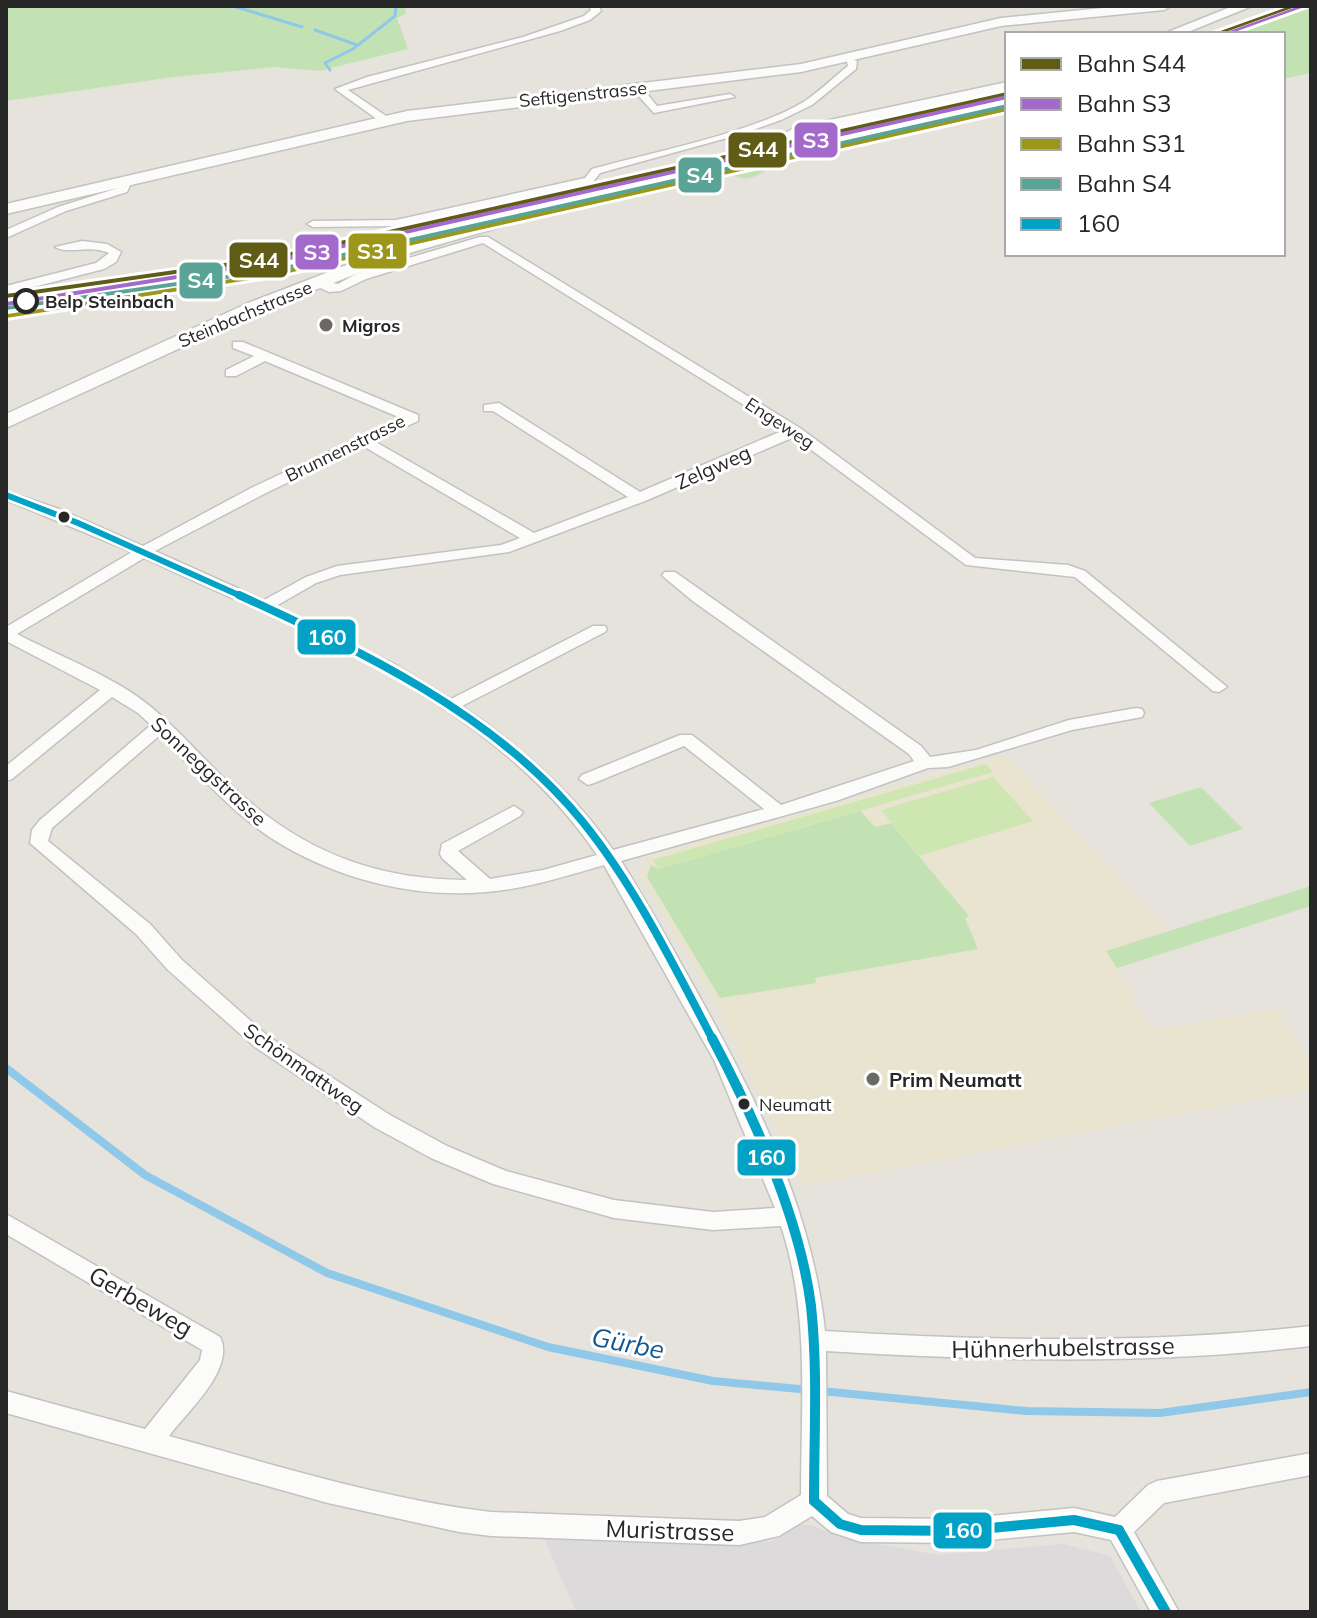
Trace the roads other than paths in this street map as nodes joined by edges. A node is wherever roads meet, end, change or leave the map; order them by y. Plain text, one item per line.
1 (594, 6) edge
2 (1164, 6) edge
3 (1245, 6) edge
4 (1175, 32) edge
5 (849, 59) junction
6 (1005, 86) edge
7 (636, 87) junction
8 (730, 97) dead end
9 (385, 120) junction
10 (727, 135) junction
11 (761, 144) junction
12 (125, 183) junction
13 (6, 209) edge
14 (313, 224) dead end
15 (6, 234) edge
16 (61, 247) dead end
17 (315, 283) junction
18 (6, 290) edge
19 (238, 345) dead end
20 (264, 356) junction
21 (231, 373) dead end
22 (489, 408) dead end
23 (6, 422) edge
24 (795, 431) junction
25 (363, 440) junction
26 (6, 495) edge
27 (640, 498) junction
28 (533, 539) junction
29 (141, 550) junction
30 (670, 575) dead end
31 (265, 606) junction
32 (599, 629) dead end
33 (6, 634) edge
34 (1219, 687) dead end
35 (111, 689) junction
36 (452, 705) junction
37 (1136, 713) dead end
38 (160, 726) junction
39 (925, 763) junction
40 (6, 775) edge
41 (588, 779) dead end
42 (776, 810) junction
43 (514, 812) dead end
44 (609, 858) junction
45 (486, 886) junction
46 (790, 1216) junction
47 (6, 1223) edge
48 (1311, 1336) edge
49 (814, 1340) junction
50 (6, 1402) edge
51 (150, 1442) junction
52 (1311, 1464) edge
53 (814, 1501) junction
54 (1119, 1530) junction
55 (1166, 1612) edge

1 - 9 street
2 - 5 main road, Seftigenstrasse
3 - 4 main road
5 - 7 main road, Seftigenstrasse
5 - 10 street
6 - 11 main road, Steinbachstrasse
7 - 8 street
7 - 9 main road, Seftigenstrasse
9 - 12 main road, Seftigenstrasse
10 - 11 street
10 - 14 street
11 - 17 main road, Steinbachstrasse
12 - 13 main road, Seftigenstrasse
12 - 15 street
16 - 18 street
17 - 23 main road, Steinbachstrasse
17 - 24 street, Engeweg
19 - 20 street, Brunnenstrasse
20 - 21 street
20 - 25 street, Brunnenstrasse
22 - 27 street
24 - 27 street, Zelgweg
24 - 34 street, Engeweg
25 - 28 street
25 - 29 street, Brunnenstrasse
26 - 29 street
27 - 28 street, Zelgweg
28 - 31 street, Zelgweg
29 - 31 street
29 - 33 street, Brunnenstrasse
30 - 39 street
31 - 36 street
32 - 36 street
33 - 35 street, Sonneggstrasse
35 - 38 street, Sonneggstrasse
35 - 40 street
36 - 44 street
37 - 39 street, Sonneggstrasse
38 - 45 street, Sonneggstrasse
38 - 46 street, Schönmattweg
39 - 42 street, Sonneggstrasse
41 - 42 street
42 - 44 street, Sonneggstrasse
43 - 45 street
44 - 45 street, Sonneggstrasse
44 - 46 street
46 - 49 street
47 - 51 street, Gerbeweg
48 - 49 street, Hühnerhubelstrasse
49 - 53 street
50 - 51 street, Muristrasse
51 - 53 street, Muristrasse
52 - 54 street
53 - 54 street
54 - 55 street

